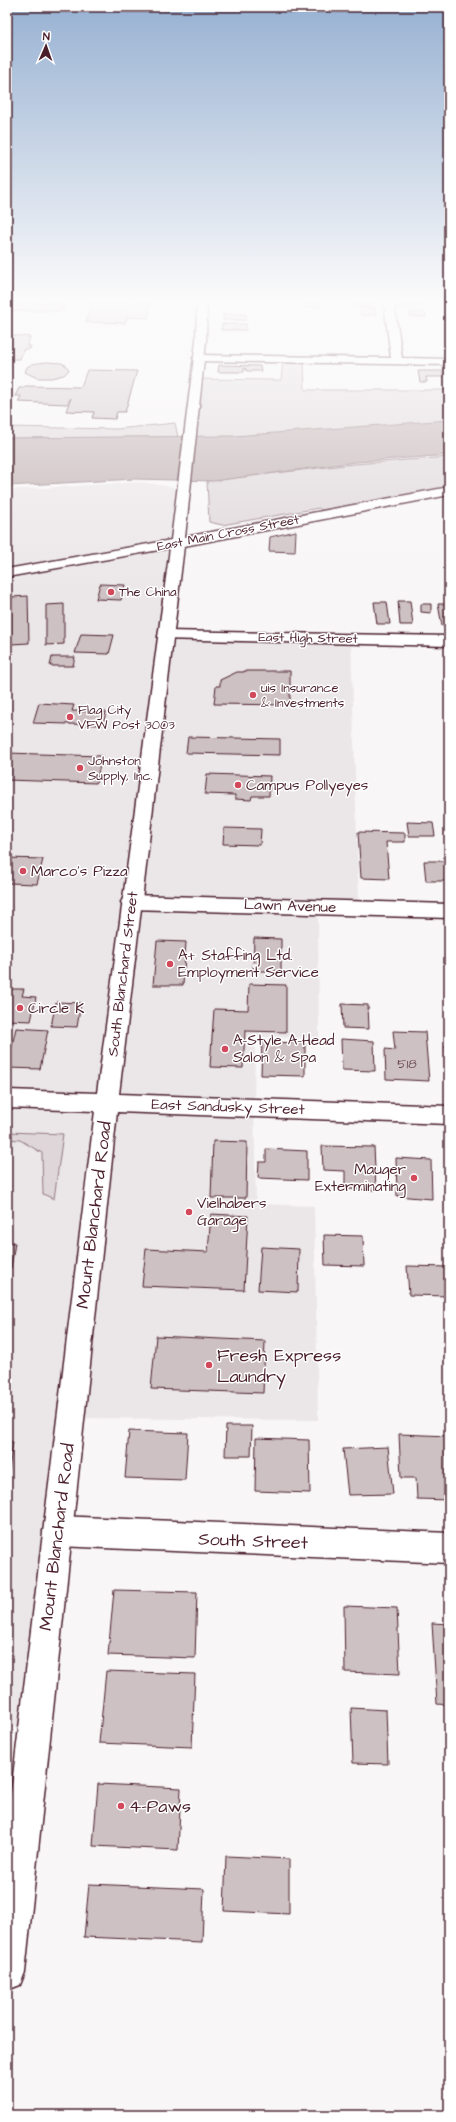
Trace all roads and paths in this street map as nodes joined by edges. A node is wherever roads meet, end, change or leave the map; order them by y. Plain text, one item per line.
1 (193, 402) edge
2 (449, 491) edge
3 (178, 543) junction
4 (7, 573) edge
5 (166, 636) junction
6 (449, 641) edge
7 (131, 902) junction
8 (449, 911) edge
9 (7, 1099) edge
10 (107, 1103) junction
11 (449, 1115) edge
12 (58, 1531) junction
13 (449, 1548) edge
14 (7, 1972) edge

1 - 3 main road, South Blanchard Street
2 - 3 main road, East Main Cross Street
3 - 4 main road, East Main Cross Street
3 - 5 main road, South Blanchard Street
5 - 6 main road, East High Street
5 - 7 main road, South Blanchard Street
7 - 8 main road, Lawn Avenue
7 - 10 main road, South Blanchard Street
9 - 10 main road, East Sandusky Street
10 - 11 main road, East Sandusky Street
10 - 12 main road, Mount Blanchard Road
12 - 13 main road, South Street
12 - 14 main road, Mount Blanchard Road

